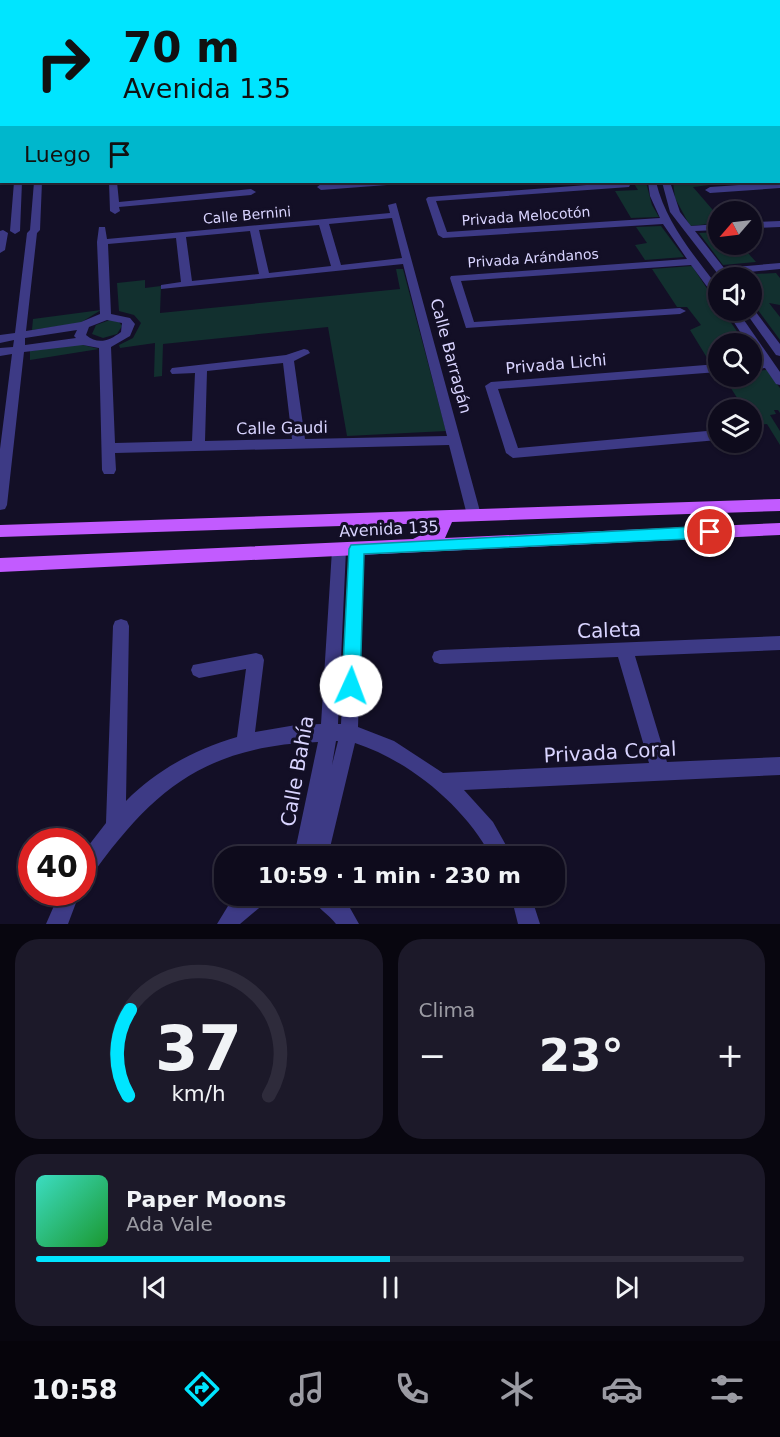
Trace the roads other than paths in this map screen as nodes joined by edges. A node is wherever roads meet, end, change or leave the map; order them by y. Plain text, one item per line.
1 (18, 183) edge
2 (38, 183) edge
3 (113, 183) edge
4 (250, 183) edge
5 (376, 183) edge
6 (652, 183) edge
7 (666, 183) edge
8 (626, 185) dead end
9 (780, 185) edge
10 (321, 188) edge
11 (710, 190) dead end
12 (37, 201) junction
13 (17, 204) junction
14 (394, 210) joint
15 (665, 221) junction
16 (323, 222) junction
17 (780, 224) edge
18 (762, 225) edge
19 (254, 228) junction
20 (708, 228) edge
21 (102, 229) dead end
22 (688, 229) junction
23 (15, 231) dead end
24 (3, 233) dead end
25 (181, 235) junction
26 (102, 242) junction
27 (698, 243) junction
28 (682, 244) junction
29 (0, 250) edge
30 (407, 261) junction
31 (694, 262) junction
32 (780, 266) edge
33 (719, 267) edge
34 (337, 269) junction
35 (762, 269) edge
36 (265, 276) junction
37 (708, 281) edge
38 (187, 284) junction
39 (165, 287) dead end
40 (680, 311) dead end
41 (106, 316) junction
42 (739, 321) edge
43 (756, 321) edge
44 (84, 325) junction
45 (761, 328) junction
46 (746, 330) junction
47 (20, 335) junction
48 (0, 339) edge
49 (83, 341) junction
50 (105, 345) junction
51 (18, 350) junction
52 (0, 352) edge
53 (780, 352) edge
54 (304, 353) dead end
55 (288, 359) junction
56 (762, 364) edge
57 (767, 364) junction
58 (201, 369) junction
59 (708, 369) edge
60 (176, 371) dead end
61 (780, 381) edge
62 (708, 436) edge
63 (454, 440) junction
64 (299, 444) junction
65 (198, 447) junction
66 (110, 448) junction
67 (109, 470) dead end
68 (0, 505) edge
69 (780, 505) edge
70 (474, 515) junction
71 (444, 516) junction
72 (780, 529) edge
73 (0, 531) edge
74 (409, 546) junction
75 (357, 549) junction
76 (339, 550) junction
77 (0, 565) edge
78 (121, 626) dead end
79 (780, 643) edge
80 (626, 651) junction
81 (440, 657) dead end
82 (199, 670) dead end
83 (329, 733) junction
84 (349, 733) junction
85 (245, 741) junction
86 (780, 766) edge
87 (662, 772) junction
88 (443, 782) junction
89 (116, 825) junction
90 (306, 846) edge
91 (321, 846) edge
92 (496, 846) edge
93 (96, 853) edge
94 (64, 906) edge
95 (244, 906) edge
96 (335, 906) edge
97 (524, 906) edge
98 (57, 924) edge
99 (228, 924) edge
100 (348, 924) edge
101 (529, 924) edge

1 - 13 street
2 - 12 street
3 - 4 street
5 - 10 street
6 - 15 street
7 - 22 street
8 - 15 street, Privada Melocotón
9 - 11 street
12 - 13 street
12 - 47 street
13 - 23 street
14 - 16 street, Calle Bernini
14 - 30 street, Calle Barragán
15 - 28 street
16 - 19 street, Calle Bernini
16 - 34 street
17 - 18 street
19 - 25 street, Calle Bernini
19 - 36 street
20 - 22 street
21 - 26 street
22 - 27 street
24 - 29 street
25 - 26 street, Calle Bernini
25 - 38 street
26 - 41 street
27 - 28 street
27 - 33 street
28 - 31 street
30 - 34 street
30 - 63 street, Calle Barragán
31 - 37 street
31 - 40 street, Privada Arándanos
32 - 35 street
34 - 36 street
36 - 38 street
38 - 39 street
41 - 44 street
41 - 50 street
42 - 46 street
43 - 45 street
44 - 47 street
44 - 49 street
45 - 46 street
45 - 53 street
46 - 57 street
47 - 48 street
47 - 51 street
49 - 50 street
49 - 51 street
50 - 66 street
51 - 52 street
51 - 68 street
54 - 55 street
55 - 58 street
55 - 64 street
56 - 57 street
57 - 61 street
58 - 60 street
58 - 65 street
59 - 62 street, Privada Lichi
63 - 64 street, Calle Gaudi
63 - 70 street, Calle Barragán
64 - 65 street, Calle Gaudi
65 - 66 street, Calle Gaudi
66 - 67 street
69 - 70 main road, Avenida 135
70 - 71 main road, Avenida 135
71 - 73 main road, Avenida 135
71 - 74 main road
72 - 74 main road, Avenida 135
74 - 75 main road, Avenida 135
75 - 76 main road, Avenida 135
75 - 84 street
76 - 77 main road, Avenida 135
76 - 83 street, Calle Bahía
78 - 89 street
79 - 80 street, Caleta
80 - 81 street, Caleta
80 - 87 street
82 - 85 street
83 - 84 street
83 - 85 street
83 - 90 street, Calle Bahía
84 - 88 street
84 - 91 street
85 - 89 street
86 - 87 street, Privada Coral
87 - 88 street, Privada Coral
88 - 92 street
89 - 93 street
94 - 98 street
95 - 99 street
96 - 100 street
97 - 101 street

